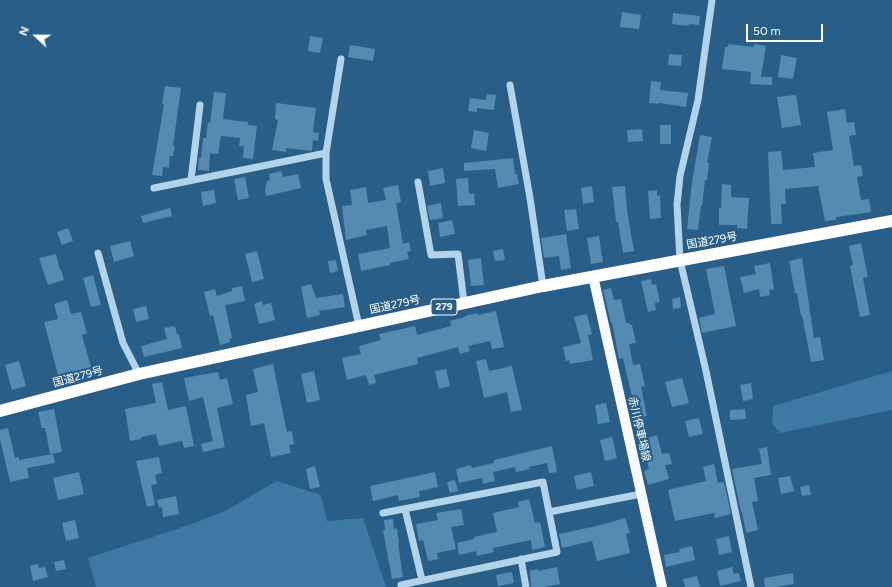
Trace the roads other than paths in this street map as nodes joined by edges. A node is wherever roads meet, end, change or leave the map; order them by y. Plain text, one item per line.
1 (712, 0) edge
2 (341, 59) dead end
3 (510, 85) dead end
4 (200, 105) dead end
5 (326, 153) junction
6 (191, 180) junction
7 (418, 182) dead end
8 (154, 188) dead end
9 (892, 221) edge
10 (98, 253) dead end
11 (680, 260) junction
12 (592, 276) junction
13 (543, 286) junction
14 (464, 303) junction
15 (359, 326) junction
16 (139, 374) junction
17 (0, 411) edge
18 (641, 494) junction
19 (405, 510) junction
20 (549, 512) junction
21 (383, 513) dead end
22 (521, 559) junction
23 (422, 580) junction
24 (401, 585) dead end
25 (526, 587) edge
26 (662, 587) edge
27 (751, 587) edge

1 - 11 street
2 - 5 street
3 - 13 street
4 - 6 street
5 - 6 street
5 - 15 street
6 - 8 street
7 - 14 street
9 - 11 highway, 国道279号 / 279
10 - 16 street
11 - 12 highway, 国道279号 / 279
11 - 27 street
12 - 13 highway, 国道279号 / 279
12 - 18 main road, 赤川停車場線
13 - 14 highway, 国道279号 / 279
14 - 15 highway, 国道279号 / 279
15 - 16 highway, 国道279号 / 279
16 - 17 highway, 国道279号 / 279
18 - 20 street
18 - 26 main road, 赤川停車場線
19 - 20 street
19 - 21 street
19 - 23 street
20 - 22 street
22 - 23 street
22 - 25 street
23 - 24 street

